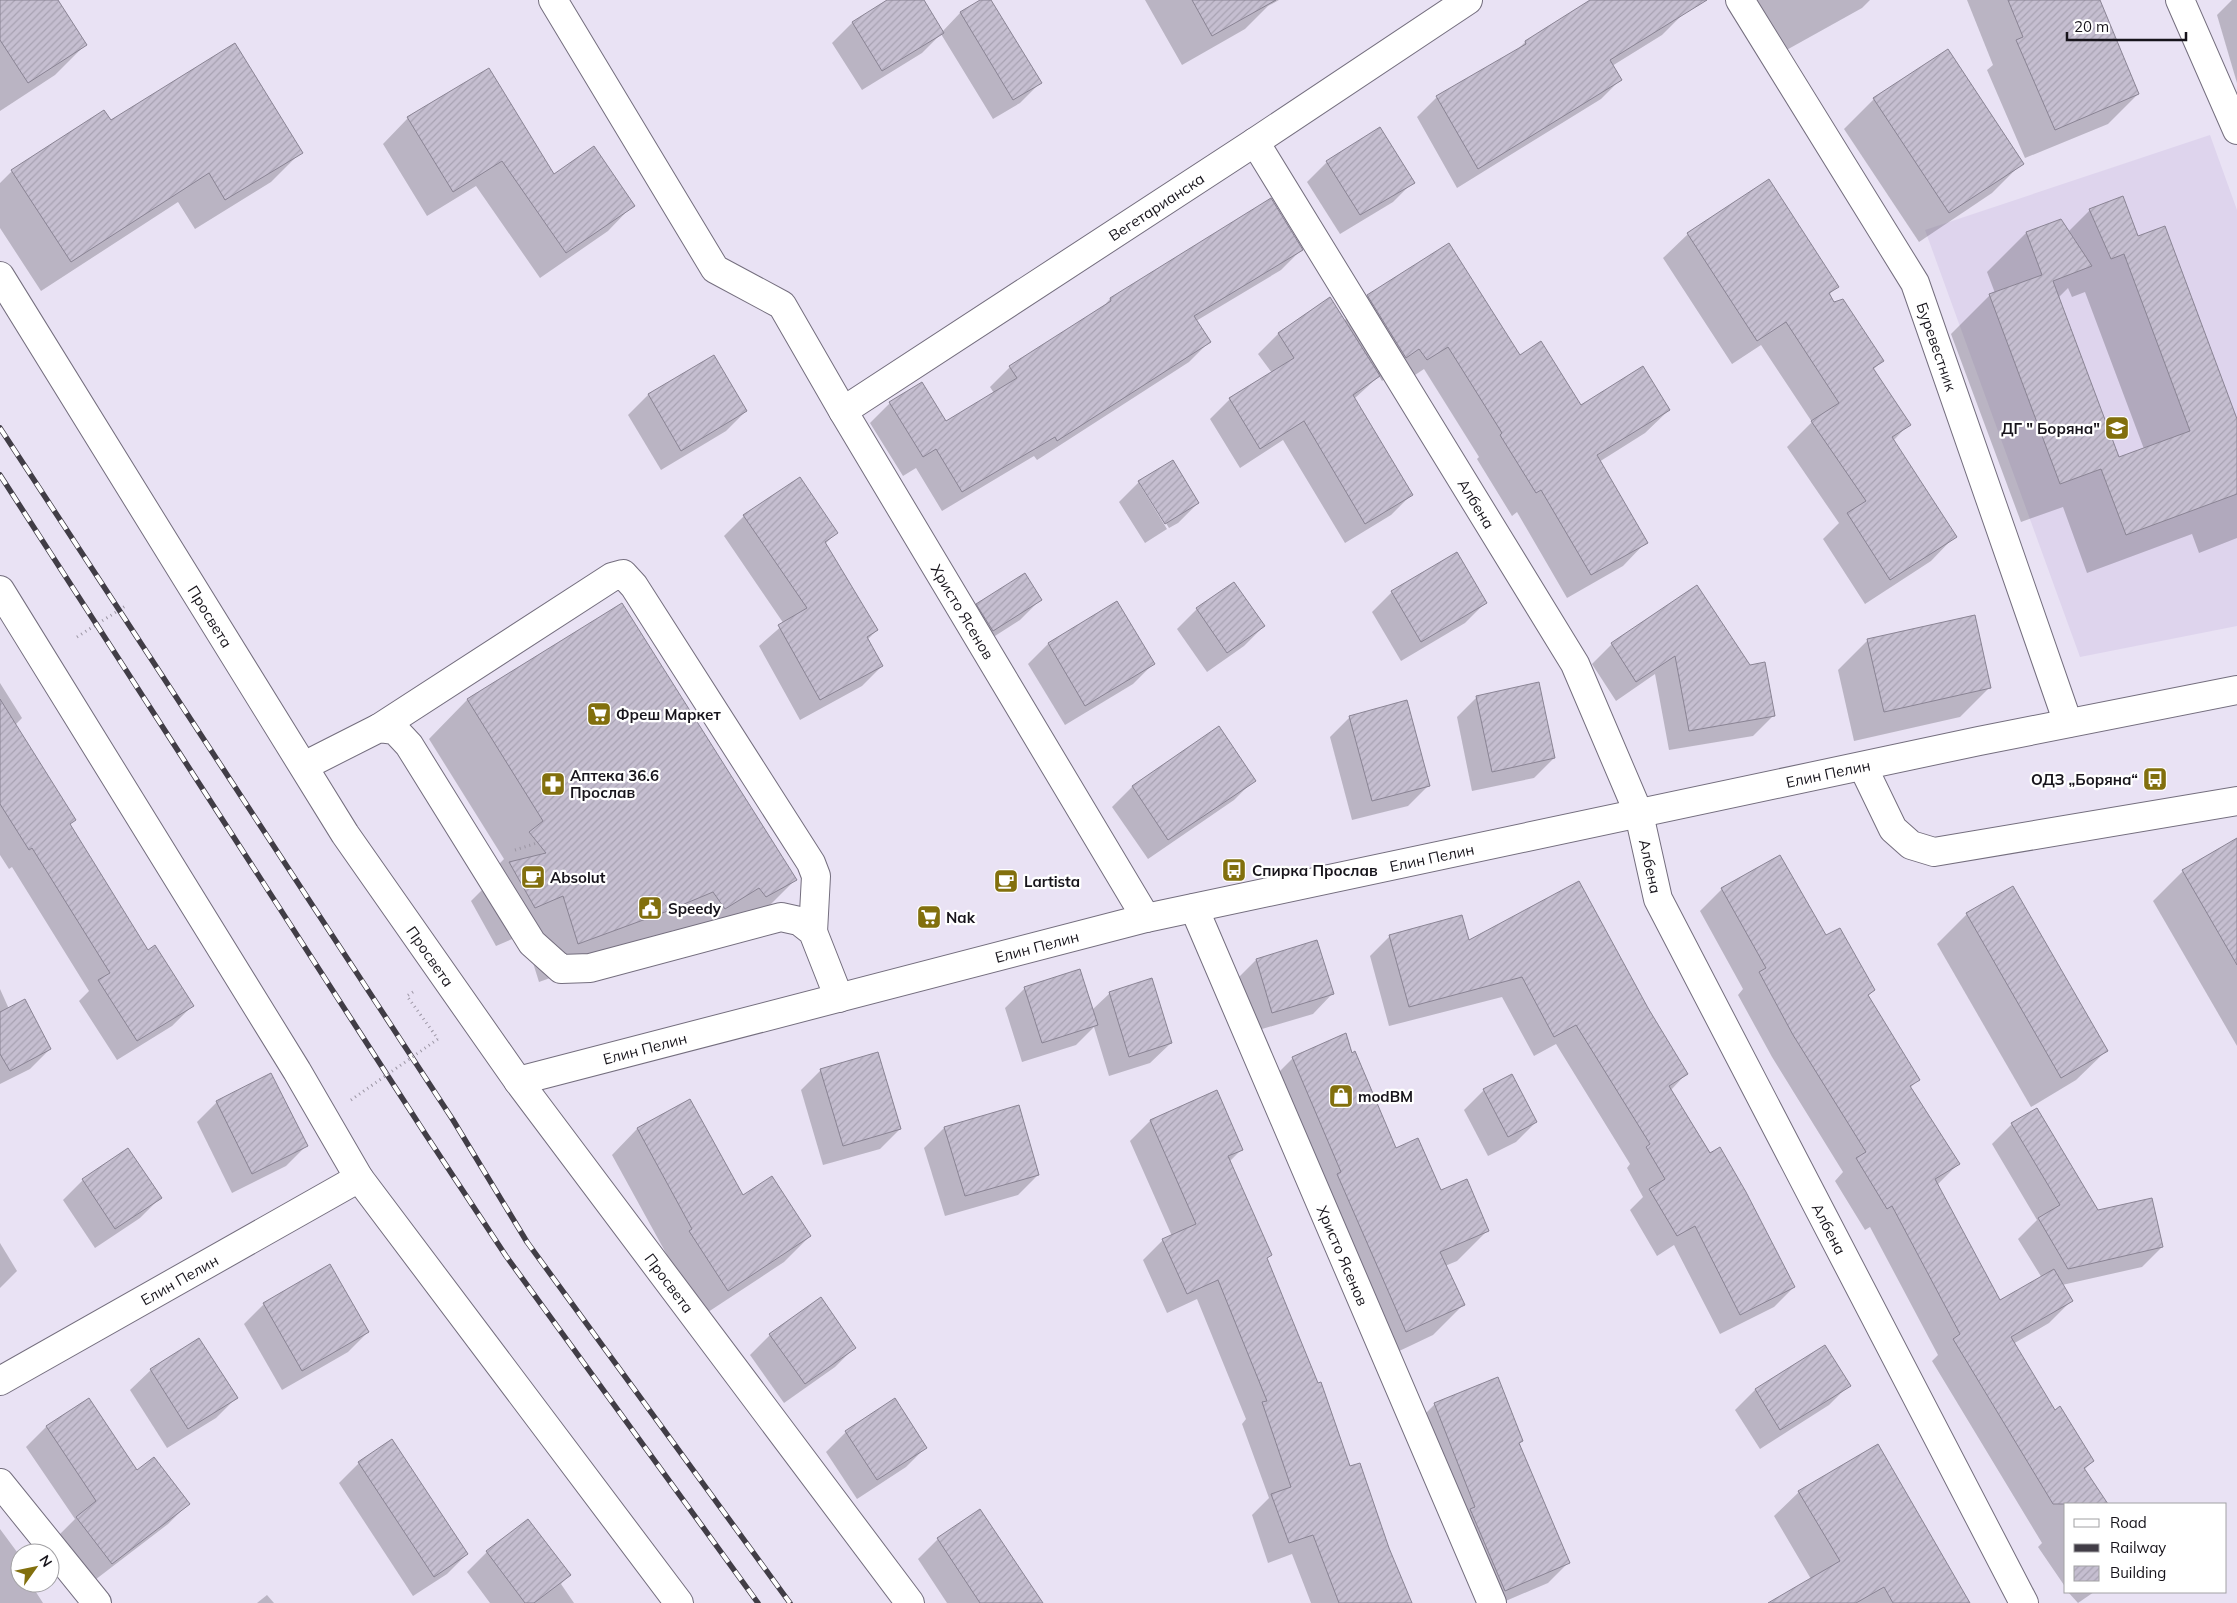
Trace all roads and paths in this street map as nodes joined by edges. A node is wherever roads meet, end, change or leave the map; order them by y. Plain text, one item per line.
1 (553, 0) edge
2 (1468, 0) edge
3 (1740, 0) edge
4 (2180, 0) edge
5 (2237, 130) edge
6 (1255, 142) junction
7 (0, 276) edge
8 (843, 412) junction
9 (0, 590) edge
10 (127, 605) dead end
11 (76, 637) dead end
12 (2237, 690) edge
13 (2068, 723) junction
14 (379, 728) junction
15 (304, 766) junction
16 (1863, 767) junction
17 (2237, 801) edge
18 (1639, 814) junction
19 (1194, 908) junction
20 (1146, 918) junction
21 (813, 932) junction
22 (839, 998) junction
23 (438, 1039) dead end
24 (518, 1081) junction
25 (351, 1100) dead end
26 (358, 1178) junction
27 (0, 1381) edge
28 (0, 1482) edge
29 (97, 1603) edge
30 (679, 1603) edge
31 (910, 1603) edge
32 (1492, 1603) edge
33 (2024, 1603) edge

1 - 8 street, Христо Ясенов
2 - 6 street, Вегетарианска
3 - 13 street, Буревестник
4 - 5 street
6 - 8 street, Вегетарианска
6 - 18 street, Албена
7 - 15 street, Просвета
8 - 20 street, Христо Ясенов
9 - 26 street
10 - 11 path
12 - 13 street, Елин Пелин
13 - 16 street, Елин Пелин
14 - 15 street
14 - 21 street
14 - 21 street
15 - 24 street, Просвета
16 - 17 street
16 - 18 street, Елин Пелин
18 - 19 street, Елин Пелин
18 - 33 street, Албена
19 - 20 street, Елин Пелин
19 - 32 street, Христо Ясенов
20 - 22 street, Елин Пелин
21 - 22 street
22 - 24 street, Елин Пелин
23 - 25 path, bridge
24 - 31 street, Просвета
26 - 27 street, Елин Пелин
26 - 30 street
28 - 29 street

